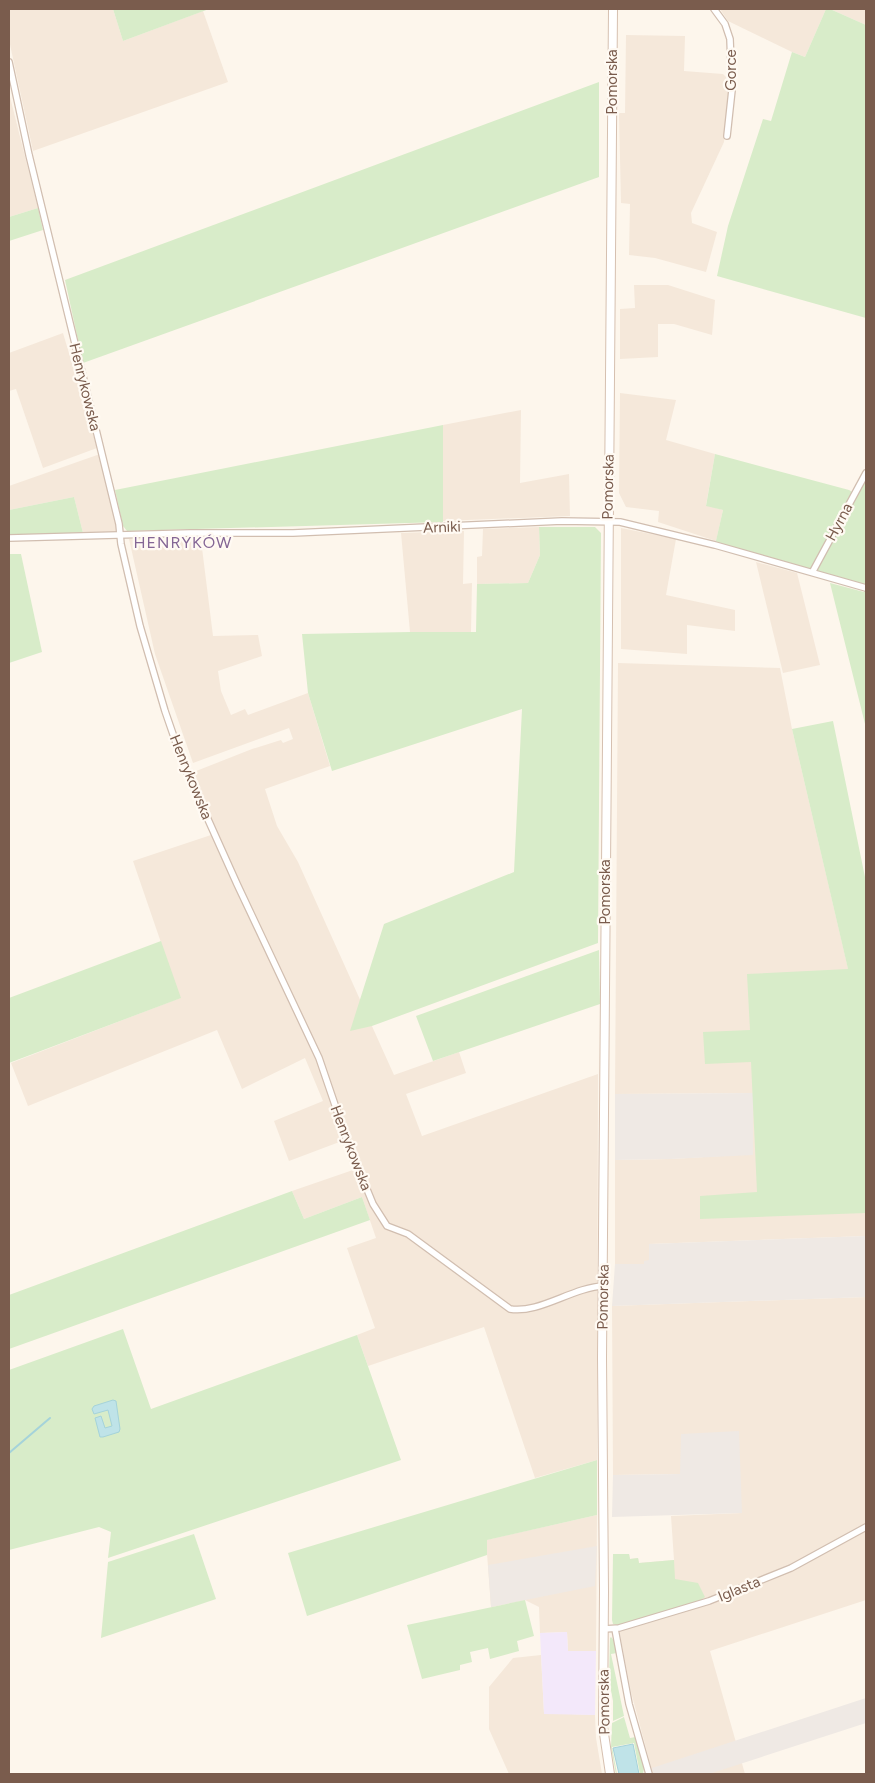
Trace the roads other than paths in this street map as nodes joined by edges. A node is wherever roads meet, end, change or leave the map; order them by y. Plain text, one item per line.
1 (612, 9) edge
2 (714, 9) edge
3 (9, 62) edge
4 (727, 136) dead end
5 (866, 473) edge
6 (608, 522) junction
7 (121, 536) junction
8 (9, 538) edge
9 (813, 571) junction
10 (866, 588) edge
11 (604, 1286) junction
12 (866, 1526) edge
13 (604, 1629) junction
14 (615, 1629) junction
15 (610, 1774) edge
16 (649, 1774) edge

1 - 6 street, Pomorska
2 - 4 street, Gorce
3 - 7 street, Henrykowska
5 - 9 street, Hyrna
6 - 7 street, Arniki
6 - 9 street, Arniki
6 - 11 street, Pomorska
7 - 8 street, Arniki
7 - 11 street, Henrykowska
9 - 10 street, Arniki
11 - 13 street, Pomorska
12 - 14 street, Iglasta
13 - 14 street, Iglasta
13 - 15 street, Pomorska
14 - 16 street

